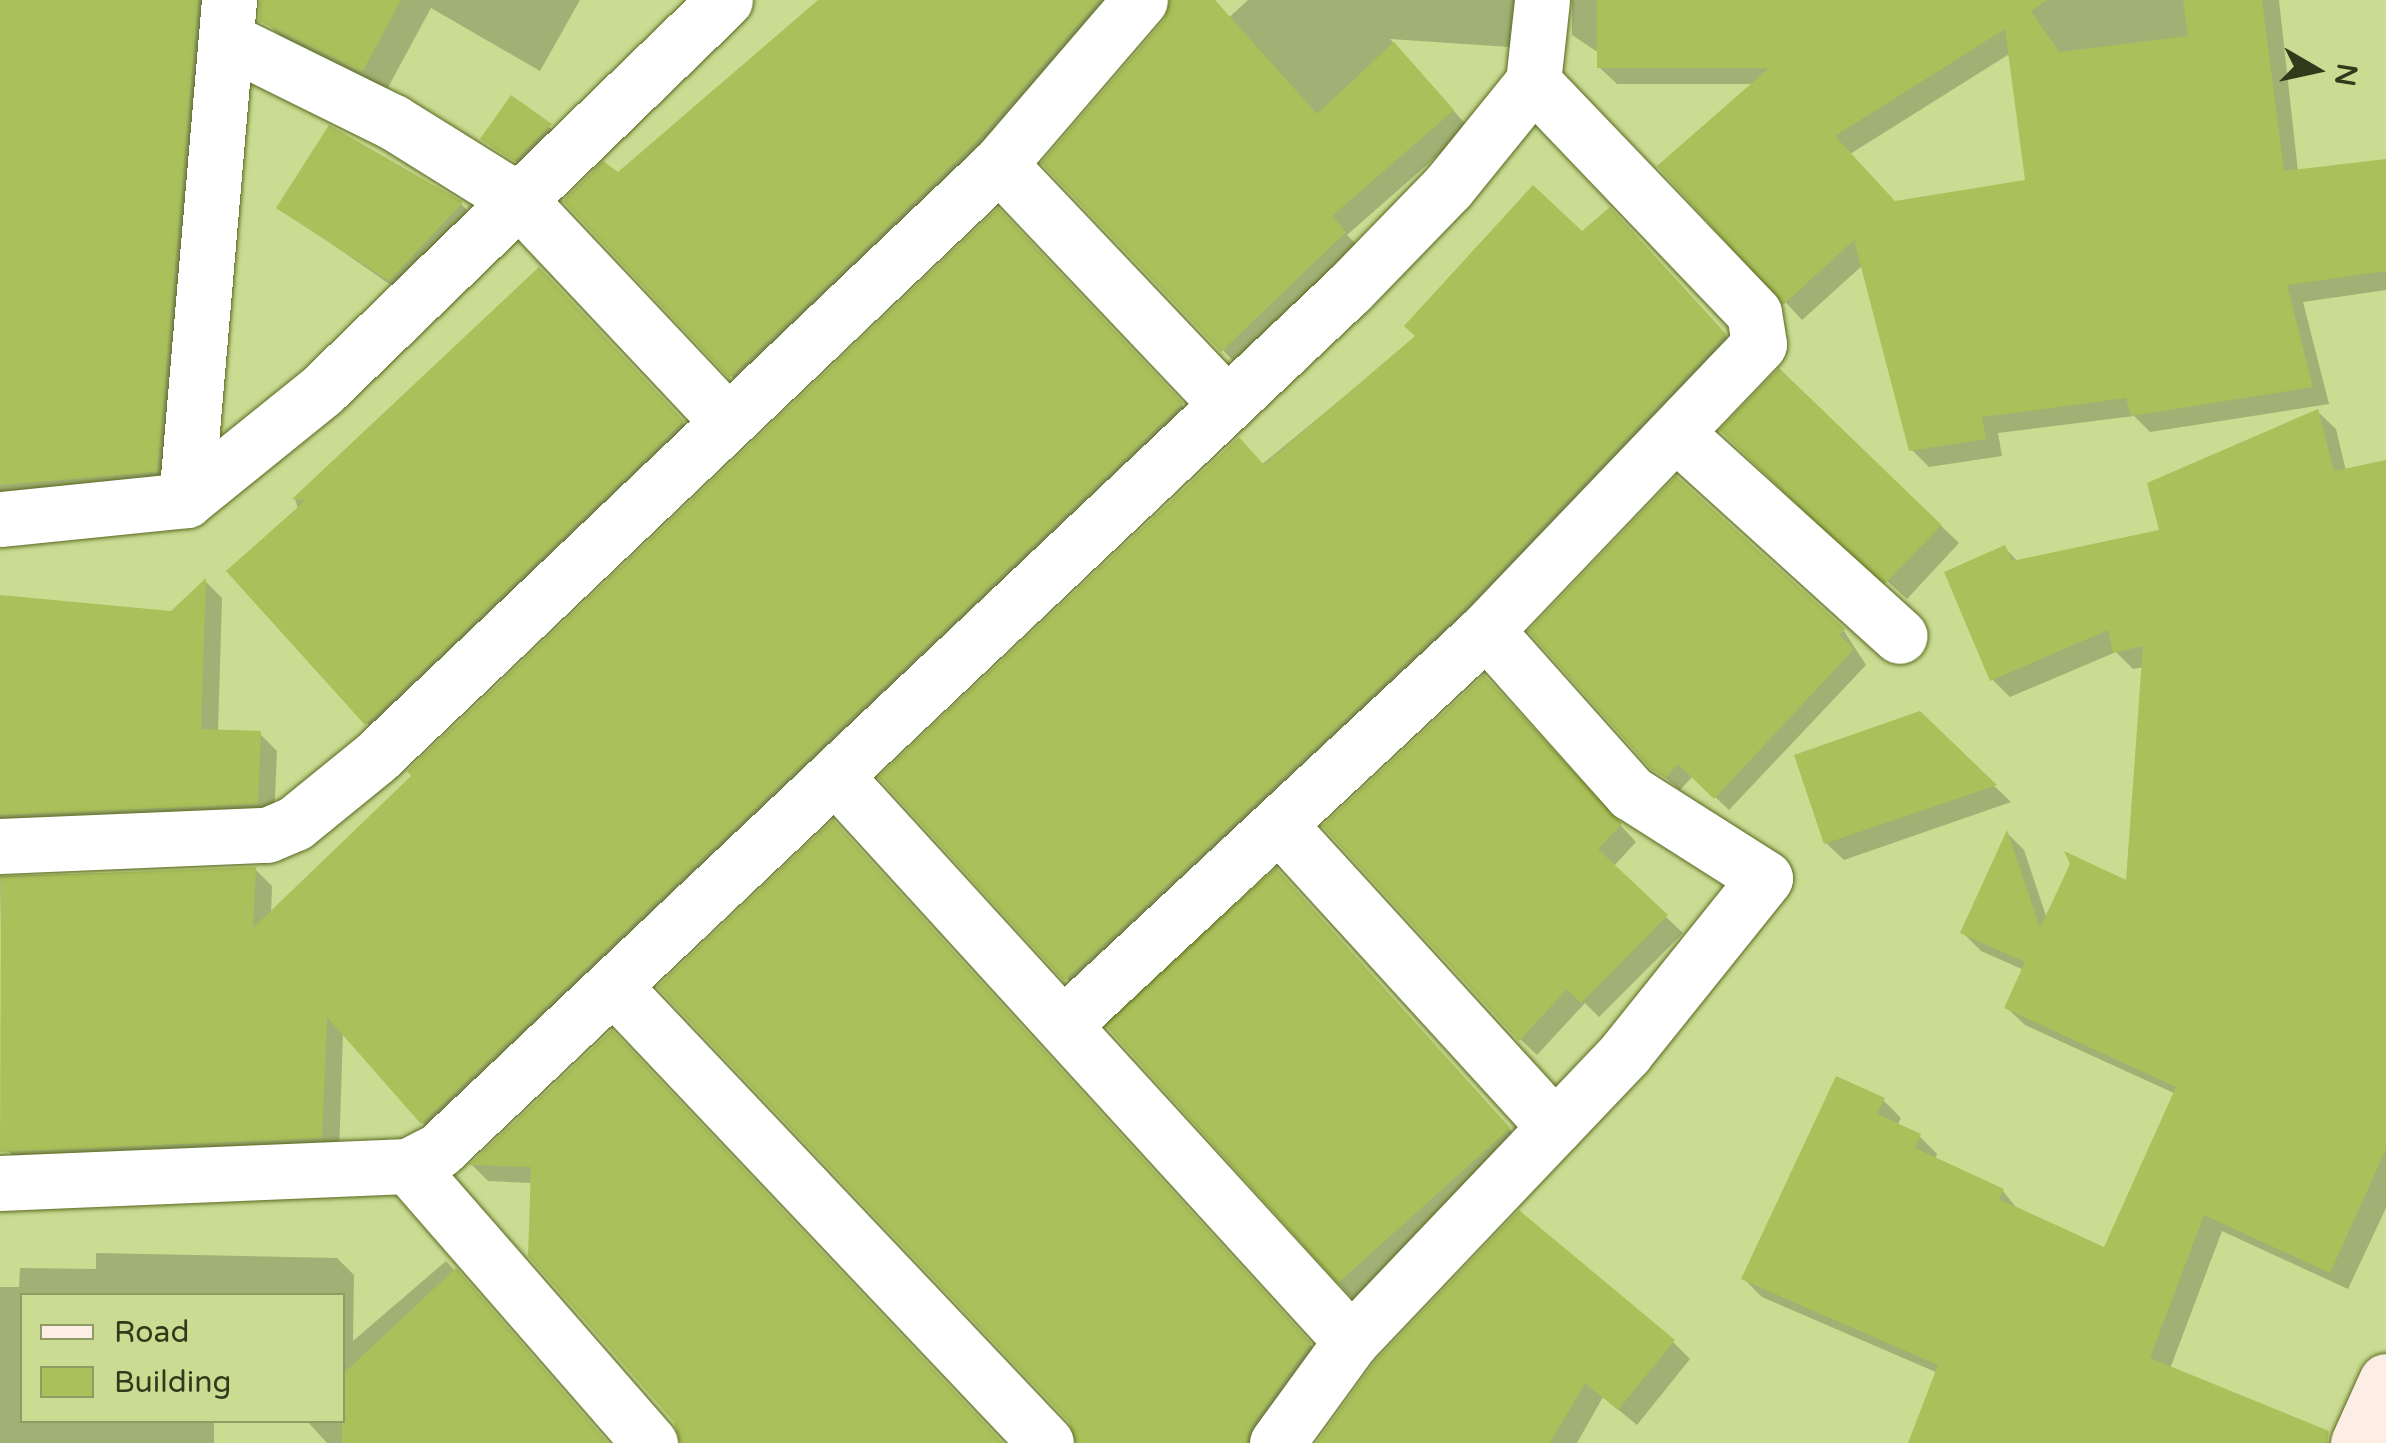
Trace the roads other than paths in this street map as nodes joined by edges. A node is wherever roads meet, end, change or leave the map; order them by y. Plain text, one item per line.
1 (724, 0) edge
2 (1140, 0) edge
3 (1542, 0) edge
4 (229, 21) edge
5 (1532, 82) junction
6 (999, 164) junction
7 (520, 201) junction
8 (1227, 404) junction
9 (728, 422) junction
10 (1678, 434) junction
11 (186, 500) junction
12 (0, 519) edge
13 (1486, 630) junction
14 (1900, 636) dead end
15 (836, 776) junction
16 (1279, 826) junction
17 (0, 846) edge
18 (614, 987) junction
19 (1064, 1024) junction
20 (1555, 1128) junction
21 (408, 1166) junction
22 (0, 1183) edge
23 (1351, 1341) junction
24 (2386, 1380) edge
25 (650, 1443) edge
26 (1046, 1443) edge
27 (1278, 1443) edge
28 (2358, 1443) edge

1 - 7 street
2 - 6 street
3 - 5 street
4 - 7 street
4 - 11 street
5 - 8 street
5 - 10 street
6 - 8 street
6 - 9 street
7 - 9 street
7 - 11 street
8 - 15 street
9 - 17 street
10 - 13 street
10 - 14 street
11 - 12 street
13 - 16 street
13 - 20 street
15 - 18 street
15 - 19 street
16 - 19 street
16 - 20 street
18 - 21 street
18 - 26 street
19 - 23 street
20 - 23 street
21 - 22 street
21 - 25 street
23 - 27 street
24 - 28 street

